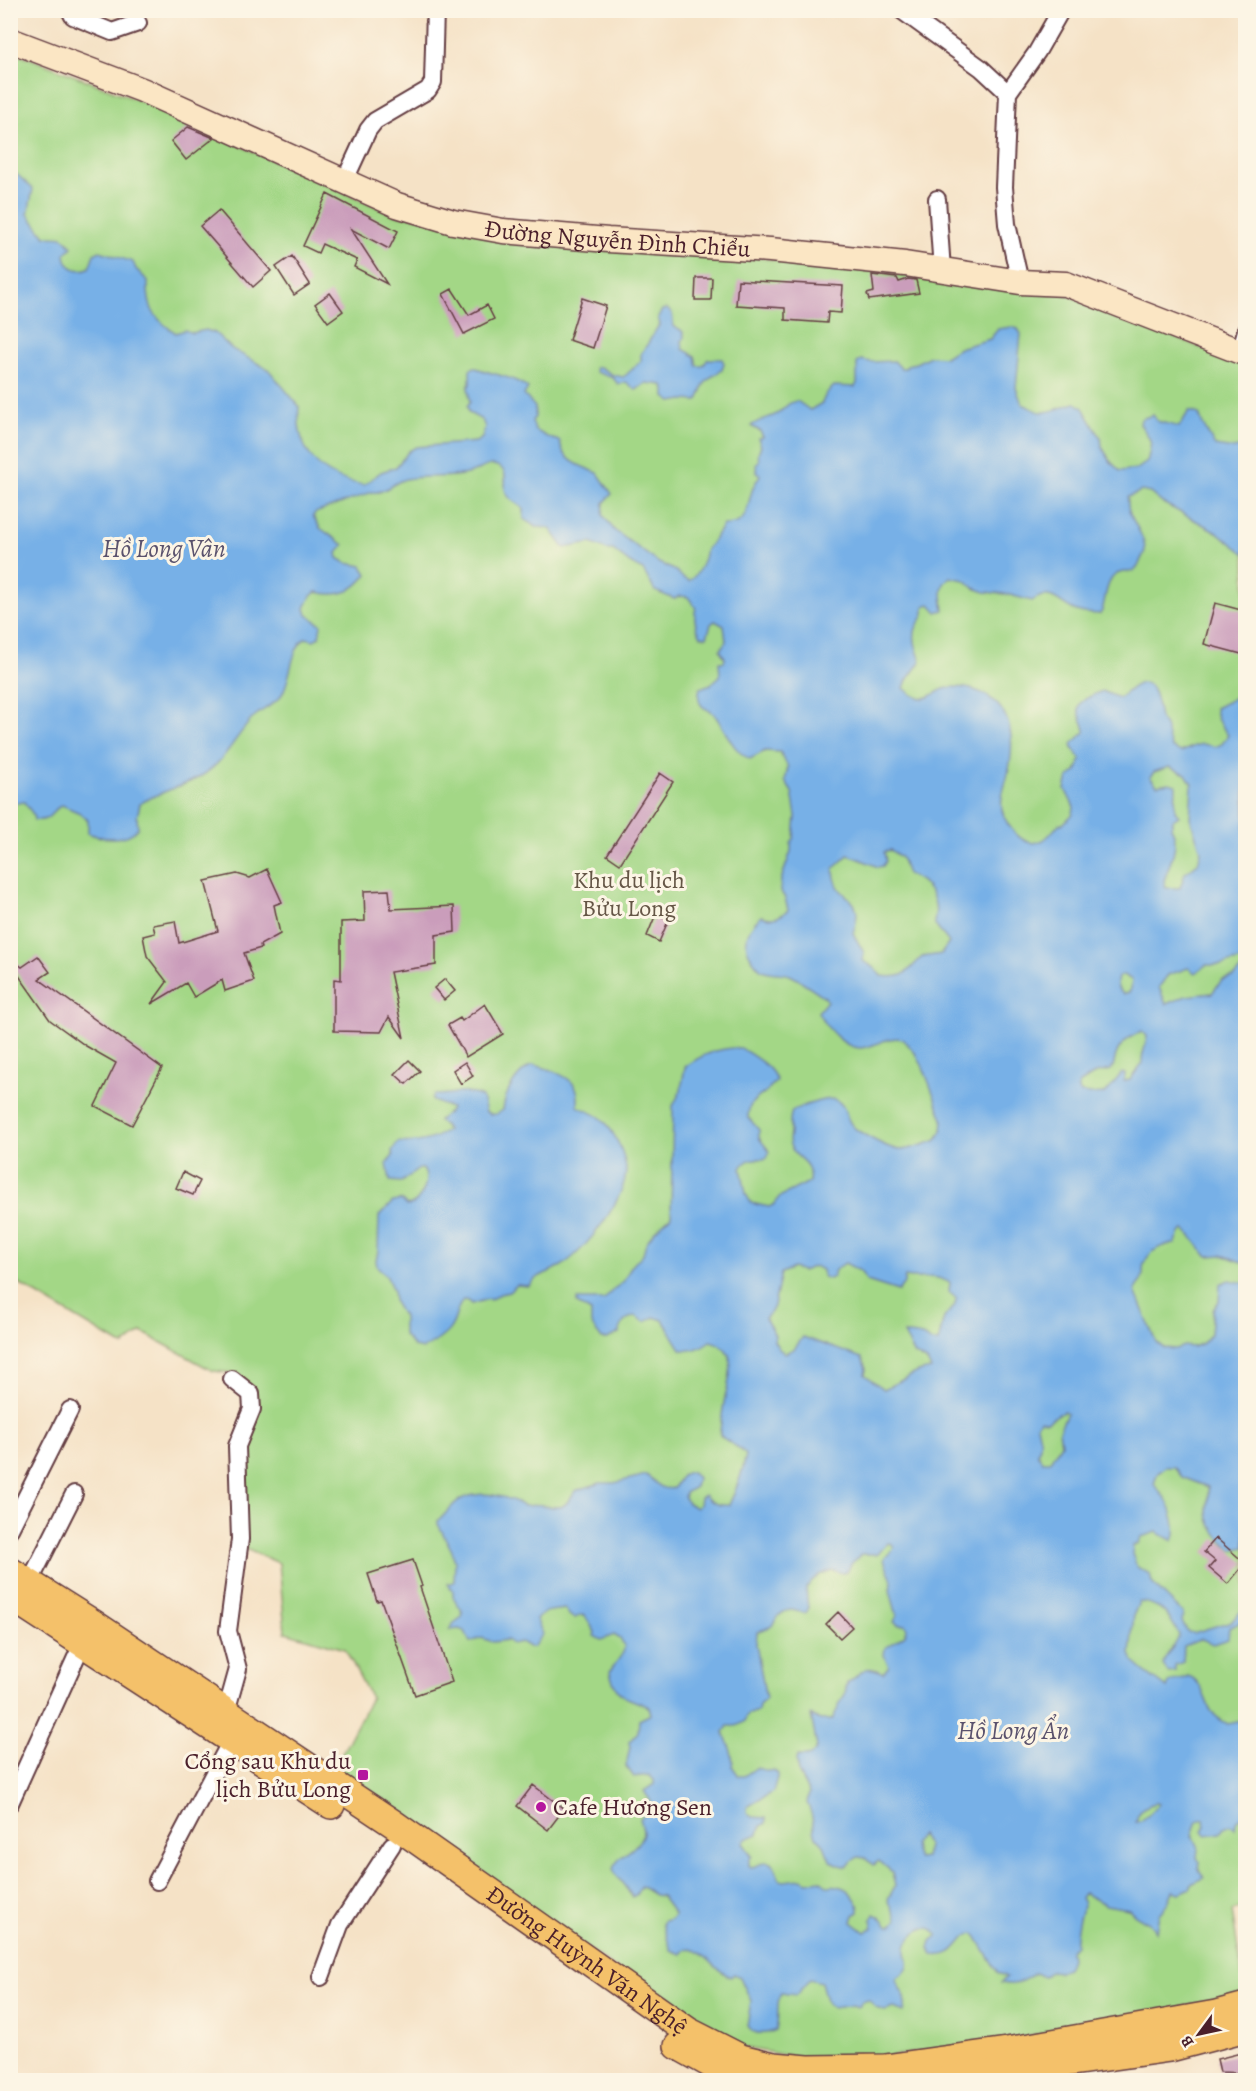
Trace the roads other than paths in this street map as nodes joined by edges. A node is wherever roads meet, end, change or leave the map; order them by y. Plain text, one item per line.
1 (70, 10) edge
2 (435, 10) edge
3 (901, 10) edge
4 (1061, 10) edge
5 (138, 23) dead end
6 (10, 40) edge
7 (1008, 93) junction
8 (344, 182) junction
9 (937, 199) dead end
10 (942, 270) junction
11 (1020, 282) junction
12 (1244, 346) edge
13 (232, 1379) dead end
14 (70, 1410) dead end
15 (74, 1494) dead end
16 (10, 1529) edge
17 (16, 1583) edge
18 (89, 1633) junction
19 (226, 1712) junction
20 (232, 1739) junction
21 (10, 1803) edge
22 (392, 1845) junction
23 (157, 1881) dead end
24 (321, 1977) dead end
25 (1245, 2006) edge
26 (1245, 2028) edge
27 (750, 2080) edge
28 (945, 2080) edge

1 - 5 street
2 - 8 street
3 - 7 street
4 - 7 street
6 - 8 main road, Đường Nguyễn Đình Chiểu
7 - 11 street
8 - 10 main road, Đường Nguyễn Đình Chiểu
9 - 10 street
10 - 11 main road, Đường Nguyễn Đình Chiểu
11 - 12 main road, Đường Nguyễn Đình Chiểu
13 - 19 street
14 - 16 street
15 - 17 street
17 - 18 main road, Đường Huỳnh Văn Nghệ
18 - 19 main road, Đường Huỳnh Văn Nghệ
18 - 20 main road, Đường Huỳnh Văn Nghệ
18 - 21 street
19 - 25 main road, Đường Huỳnh Văn Nghệ
20 - 22 main road, Đường Huỳnh Văn Nghệ
20 - 23 street
22 - 24 street
22 - 27 main road, Đường Huỳnh Văn Nghệ
26 - 28 main road

